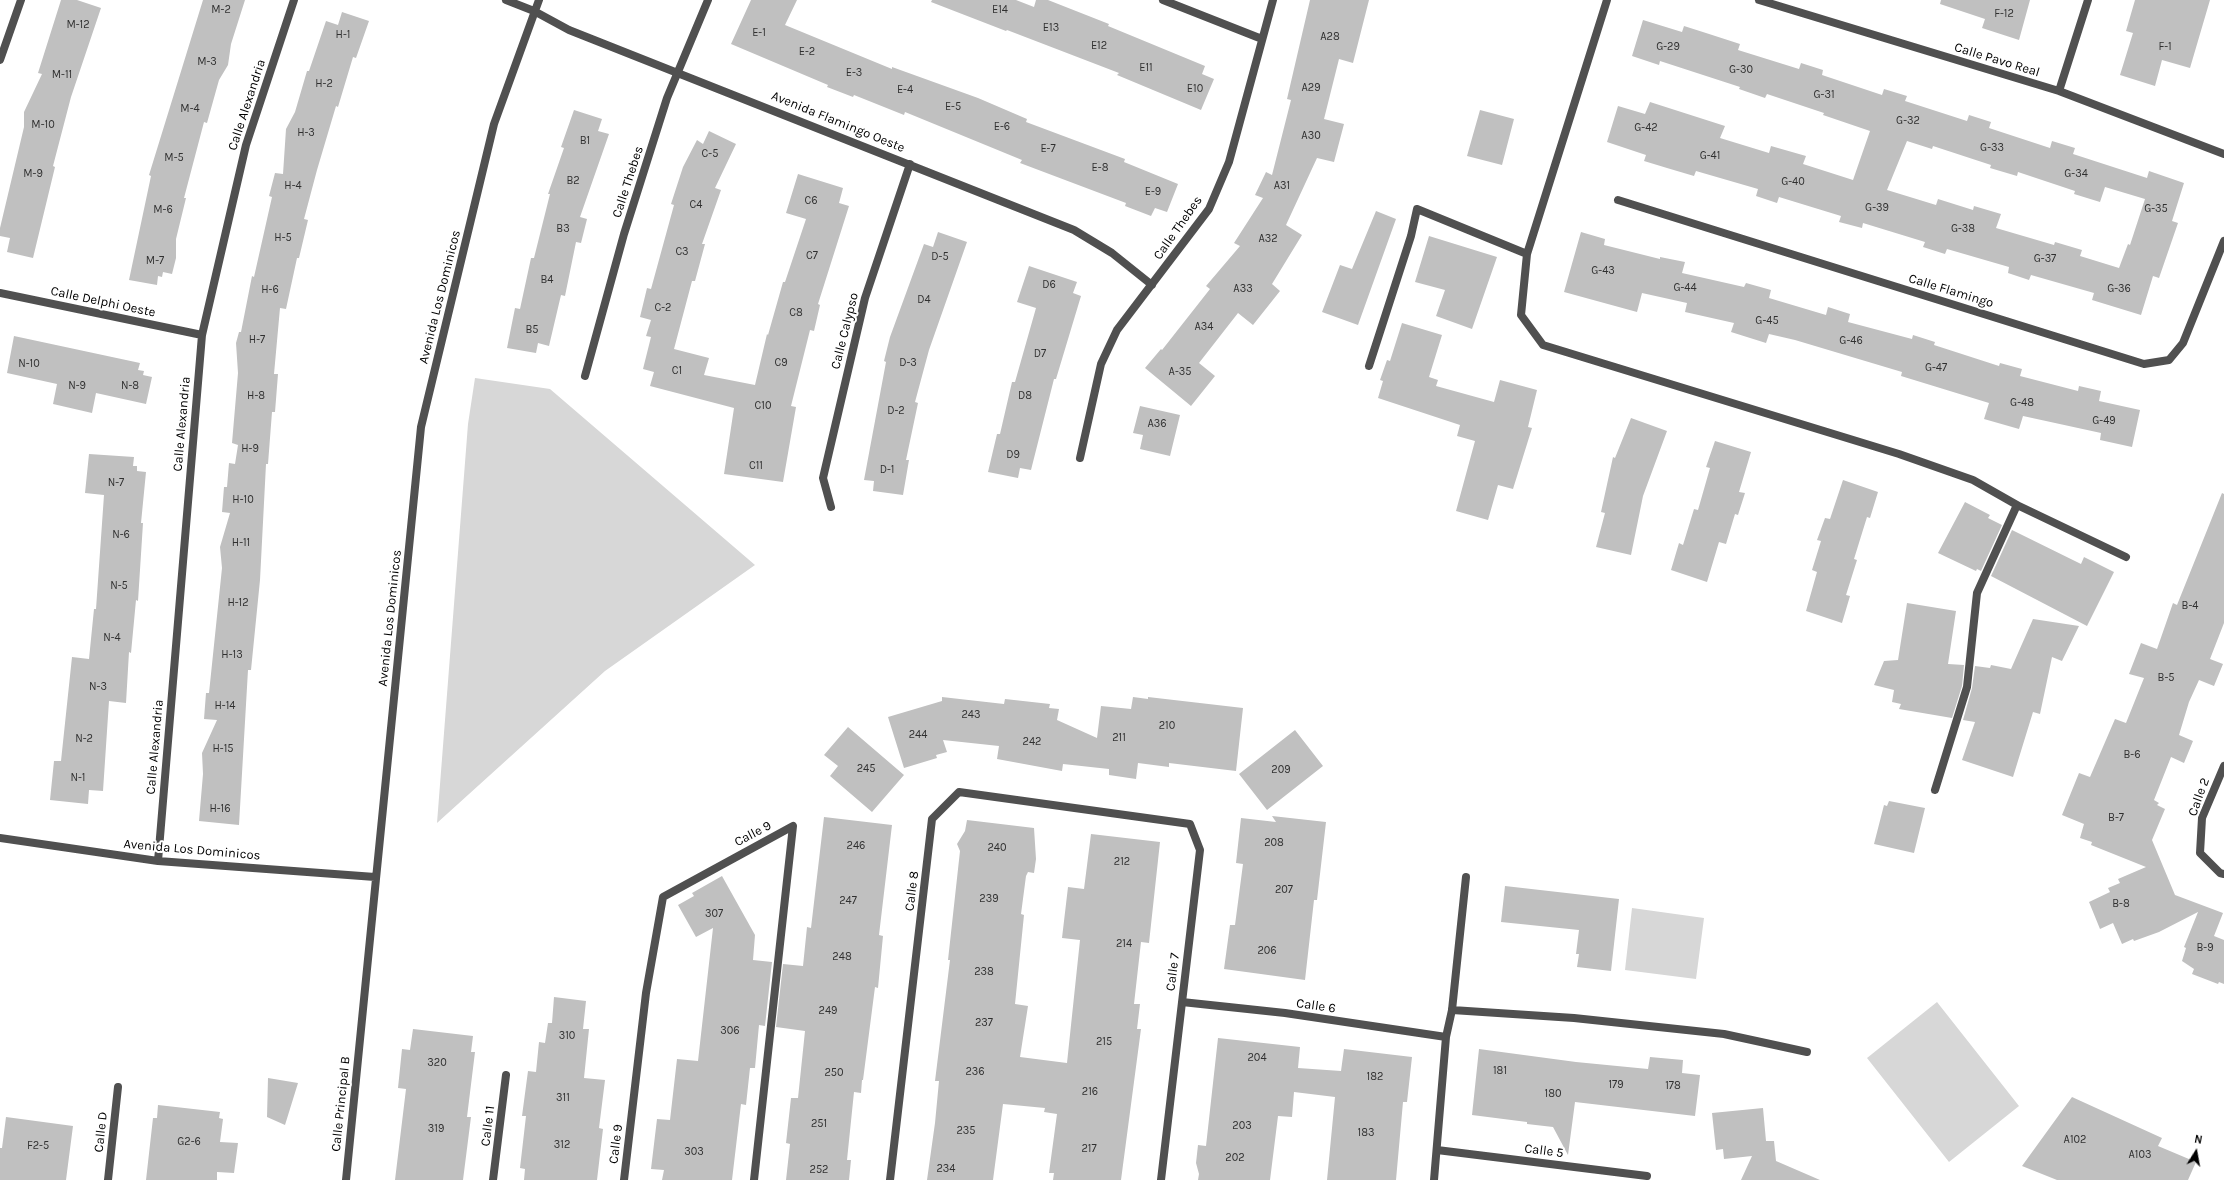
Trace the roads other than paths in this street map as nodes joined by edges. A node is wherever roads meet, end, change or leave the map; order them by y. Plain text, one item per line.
1 (21, 0) edge
2 (294, 0) edge
3 (506, 0) edge
4 (539, 0) edge
5 (708, 0) edge
6 (1163, 0) edge
7 (1272, 0) edge
8 (1607, 0) edge
9 (1759, 0) edge
10 (2088, 0) edge
11 (534, 11) junction
12 (1262, 39) junction
13 (0, 60) edge
14 (678, 72) junction
15 (2059, 92) junction
16 (2224, 154) edge
17 (910, 164) junction
18 (1618, 200) dead end
19 (2224, 241) edge
20 (1527, 254) junction
21 (1152, 285) junction
22 (0, 293) edge
23 (202, 335) junction
24 (1369, 366) dead end
25 (585, 376) dead end
26 (1080, 458) dead end
27 (2017, 505) junction
28 (831, 507) dead end
29 (2126, 557) dead end
30 (2224, 766) edge
31 (1935, 790) dead end
32 (1135, 817) joint
33 (0, 838) edge
34 (158, 861) junction
35 (2224, 874) edge
36 (375, 877) junction
37 (1466, 877) dead end
38 (1182, 1002) junction
39 (1452, 1010) junction
40 (1446, 1037) junction
41 (1807, 1052) dead end
42 (506, 1075) dead end
43 (118, 1087) dead end
44 (1437, 1150) junction
45 (1647, 1176) dead end
46 (108, 1180) edge
47 (346, 1180) edge
48 (494, 1180) edge
49 (624, 1180) edge
50 (754, 1180) edge
51 (890, 1180) edge
52 (1161, 1180) edge
53 (1434, 1180) edge

1 - 13 street
2 - 23 street, Calle Alexandria
3 - 11 street, Avenida Flamingo Oeste
4 - 11 street, Avenida Los Dominicos
5 - 14 street, Calle Thebes
6 - 12 street
7 - 12 street, Calle Thebes
8 - 20 street
9 - 15 street, Calle Pavo Real
10 - 15 street
11 - 14 street, Avenida Flamingo Oeste
11 - 36 street, Avenida Los Dominicos
12 - 21 street, Calle Thebes
14 - 17 street, Avenida Flamingo Oeste
14 - 25 street, Calle Thebes
15 - 16 street, Calle Pavo Real
17 - 21 street, Avenida Flamingo Oeste
17 - 28 street, Calle Calypso
18 - 19 street, Calle Flamingo
20 - 24 street
20 - 27 street
21 - 26 street, Calle Thebes
22 - 23 street, Calle Delphi Oeste
23 - 34 street, Calle Alexandria
27 - 29 street
27 - 31 street
30 - 35 street, Calle 2
32 - 38 street, Calle 7
32 - 51 street, Calle 8
33 - 34 street, Avenida Los Dominicos
34 - 36 street, Avenida Los Dominicos
36 - 47 street, Calle Principal B
37 - 39 street
38 - 40 street, Calle 6
38 - 52 street, Calle 7
39 - 40 street
39 - 41 street
40 - 44 street
42 - 48 street, Calle 11
43 - 46 street, Calle D
44 - 45 street, Calle 5
44 - 53 street
49 - 50 street, Calle 9

